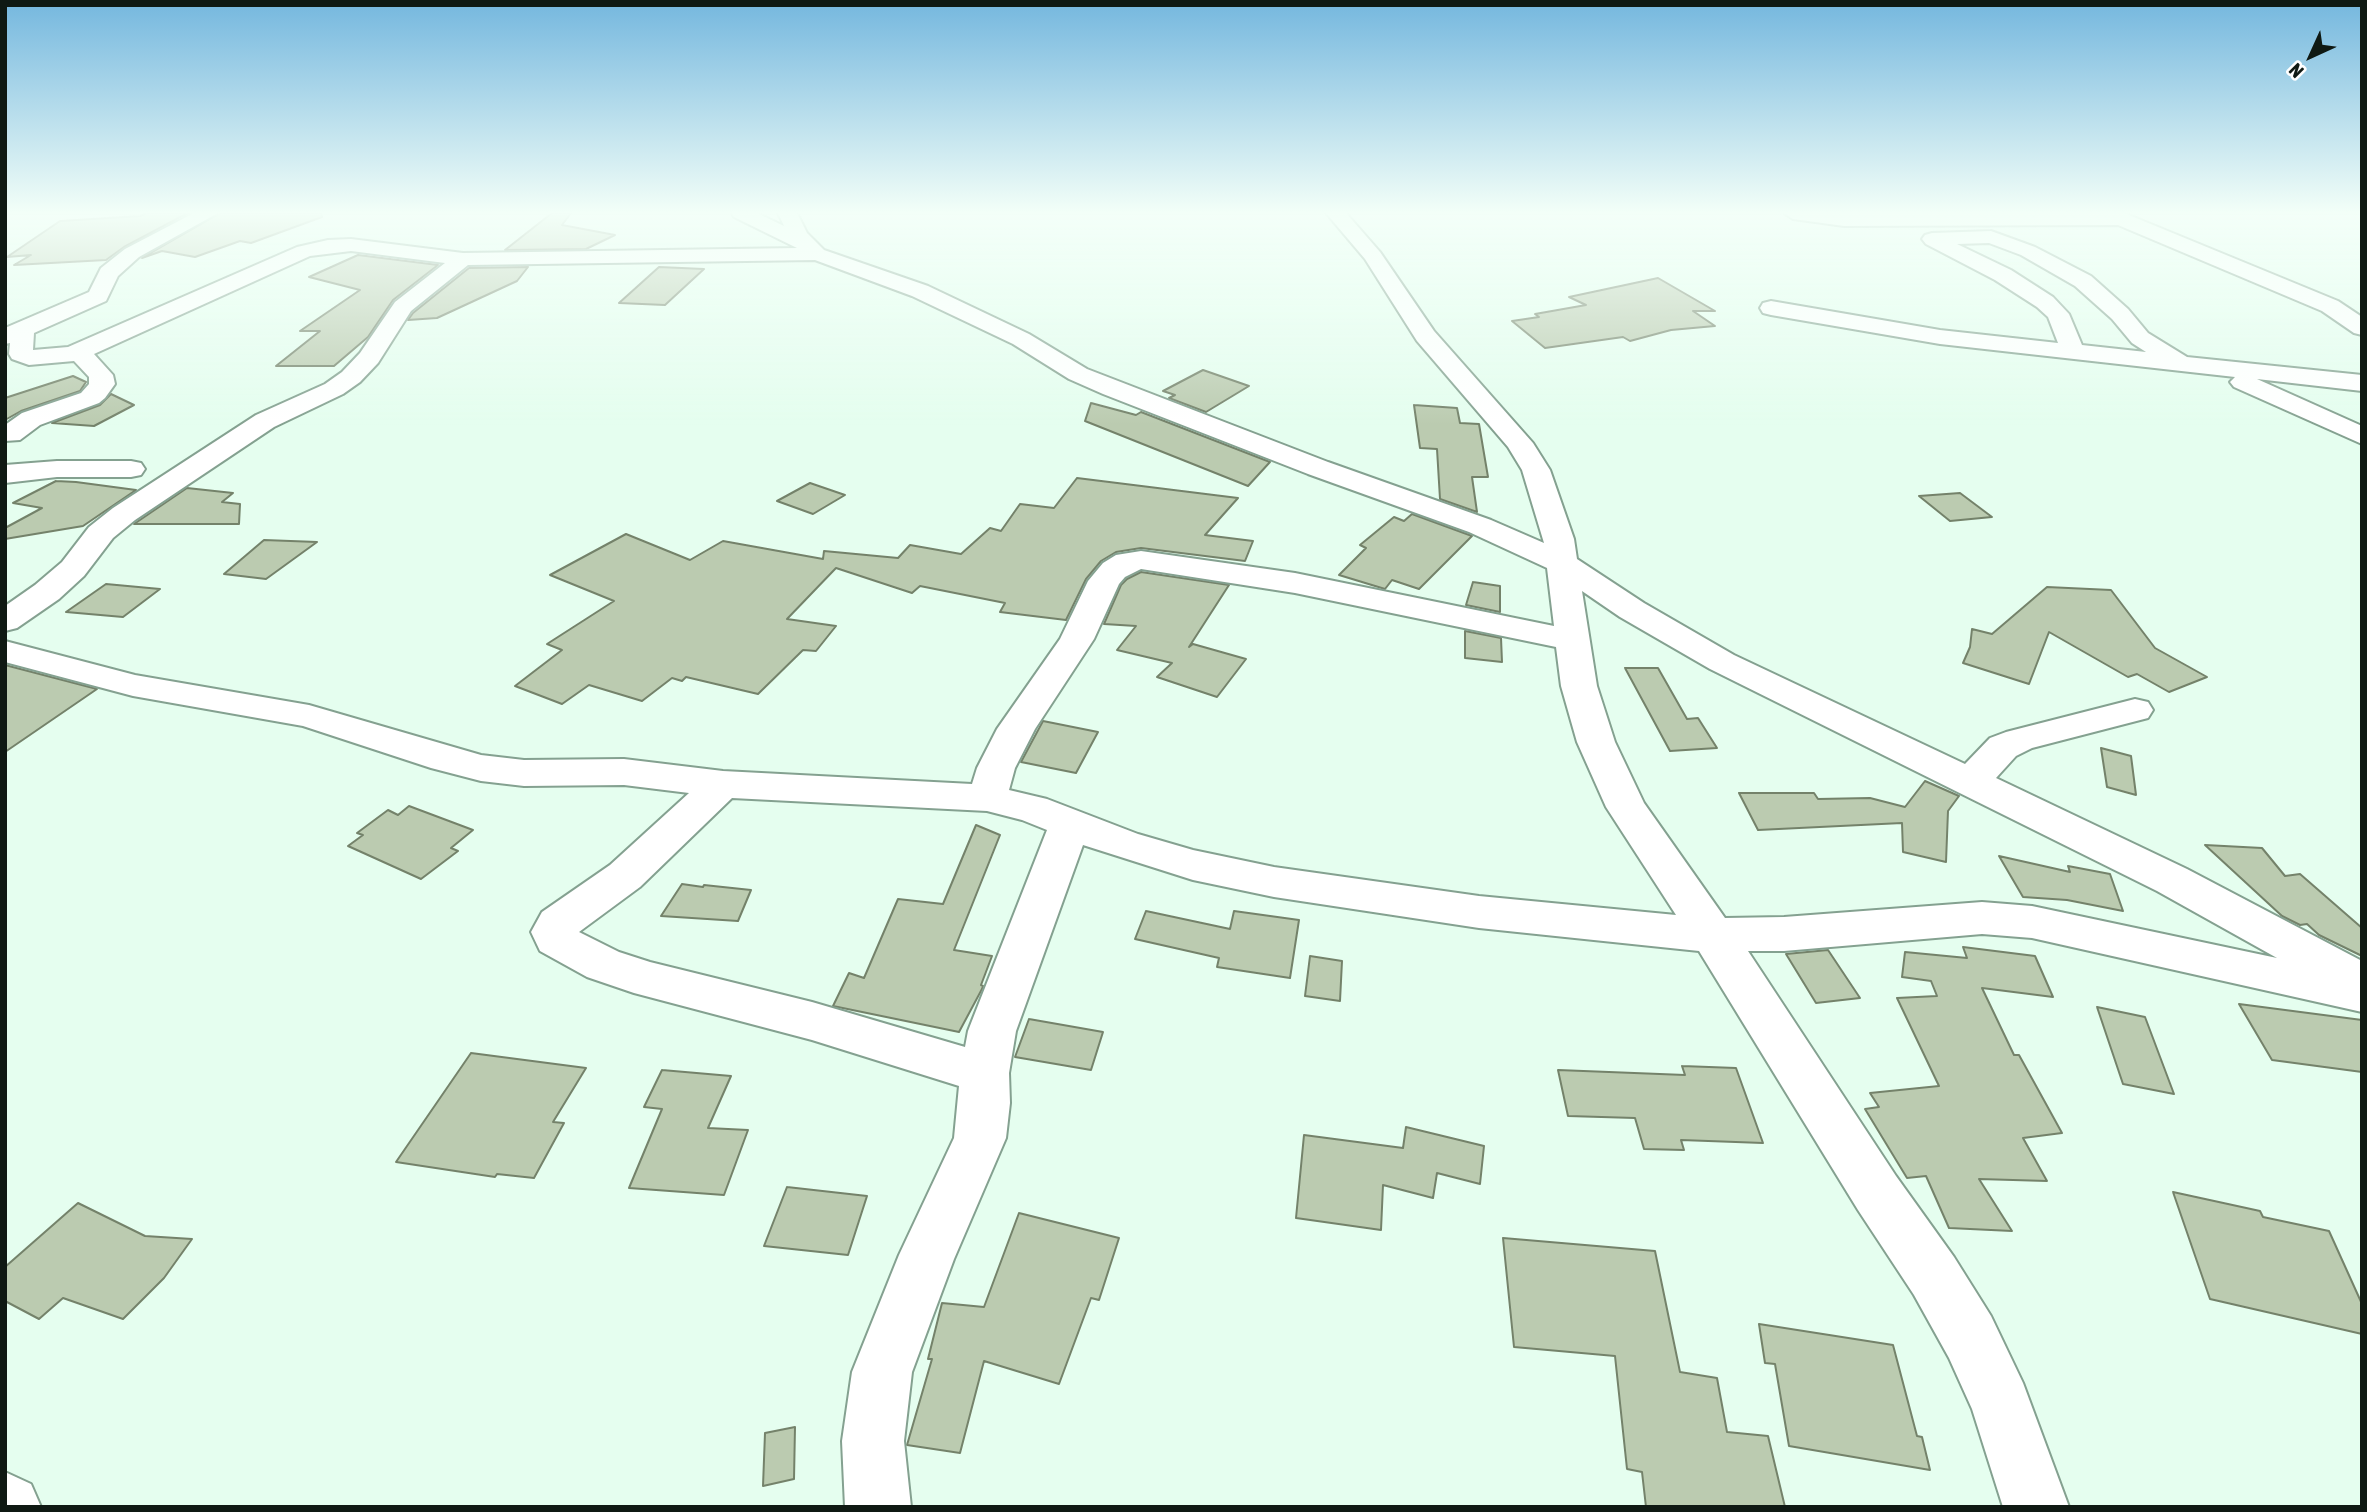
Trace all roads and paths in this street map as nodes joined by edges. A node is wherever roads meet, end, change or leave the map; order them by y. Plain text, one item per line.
1 (104, 284) edge
2 (232, 284) edge
3 (432, 284) edge
4 (900, 284) edge
5 (1391, 284) edge
6 (2016, 284) edge
7 (2086, 284) edge
8 (2276, 284) edge
9 (1771, 308) dead end
10 (2362, 328) edge
11 (14, 333) edge
12 (79, 352) junction
13 (2072, 353) junction
14 (2182, 364) junction
15 (2362, 383) edge
16 (10, 434) dead end
17 (2362, 436) edge
18 (131, 468) dead end
19 (5, 474) edge
20 (1562, 563) junction
21 (5, 621) edge
22 (1573, 640) junction
23 (5, 650) edge
24 (2135, 710) dead end
25 (1969, 783) junction
26 (723, 784) junction
27 (987, 798) junction
28 (1070, 824) junction
29 (1713, 935) junction
30 (2362, 983) edge
31 (2362, 995) edge
32 (984, 1073) junction
33 (878, 1507) edge
34 (2036, 1507) edge

1 - 11 street
2 - 12 street
3 - 21 street
4 - 20 street
5 - 20 street
6 - 13 street
7 - 14 street
8 - 10 street
9 - 13 street
11 - 12 street
12 - 16 street
13 - 14 street
14 - 15 street
14 - 17 street
18 - 19 street
20 - 22 street
20 - 25 street
22 - 27 street
22 - 29 street
23 - 26 street
24 - 25 street
25 - 30 street
26 - 27 street
26 - 32 street
27 - 28 street
28 - 29 street
28 - 32 street
29 - 31 street
29 - 34 street
32 - 33 street

